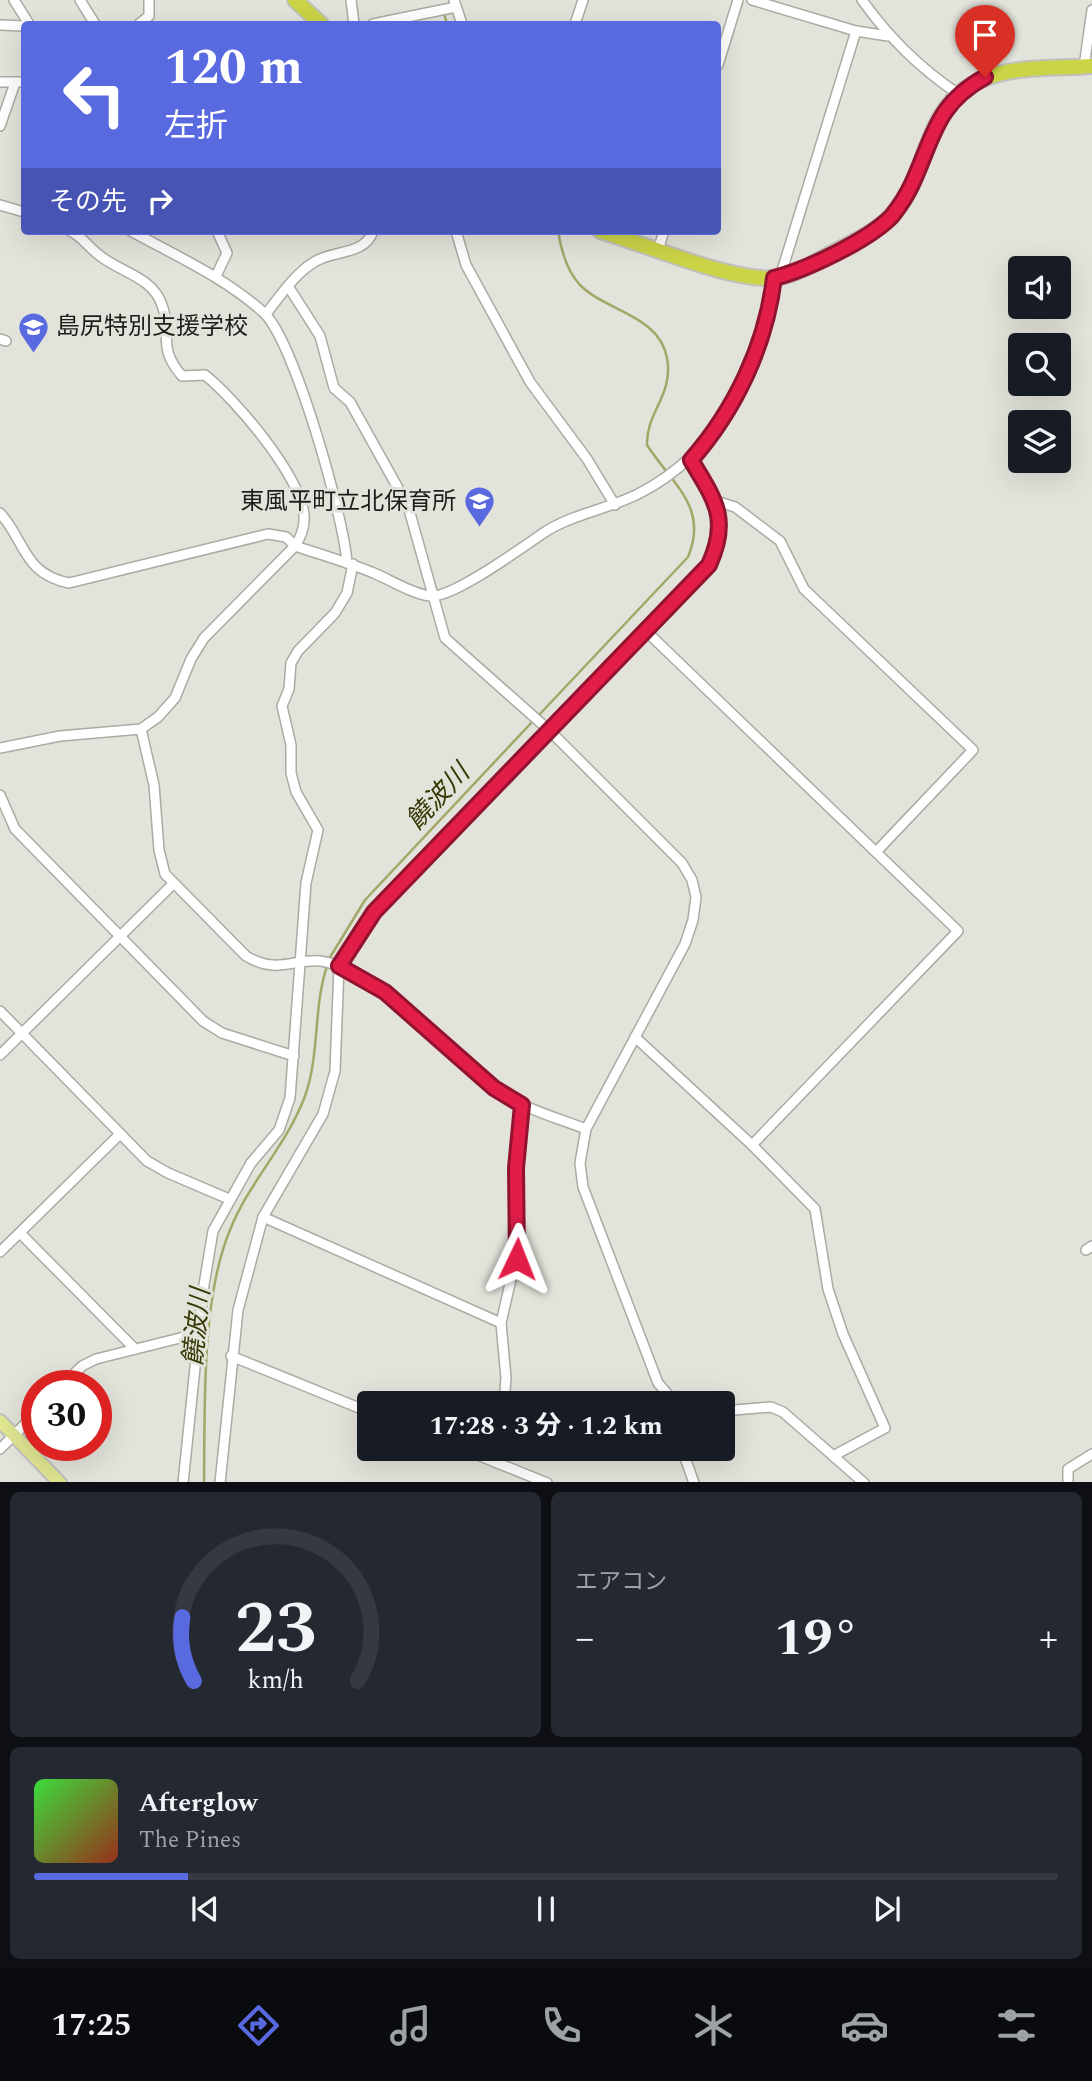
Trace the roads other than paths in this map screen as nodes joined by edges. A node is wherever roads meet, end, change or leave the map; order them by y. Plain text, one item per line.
1 (14, 0) edge
2 (80, 0) edge
3 (149, 0) edge
4 (295, 0) edge
5 (351, 0) edge
6 (583, 0) edge
7 (738, 0) edge
8 (752, 0) edge
9 (862, 0) edge
10 (454, 5) edge
11 (1092, 10) edge
12 (25, 21) edge
13 (93, 21) edge
14 (143, 21) edge
15 (318, 21) edge
16 (354, 21) edge
17 (389, 21) edge
18 (576, 21) edge
19 (0, 25) edge
20 (21, 25) edge
21 (856, 31) junction
22 (888, 36) junction
23 (721, 55) edge
24 (1088, 66) edge
25 (0, 82) edge
26 (20, 83) edge
27 (958, 94) junction
28 (0, 125) edge
29 (0, 205) edge
30 (21, 211) edge
31 (79, 235) edge
32 (139, 235) edge
33 (222, 235) edge
34 (369, 235) edge
35 (457, 235) edge
36 (612, 235) edge
37 (663, 235) edge
38 (658, 250) junction
39 (216, 276) junction
40 (777, 277) junction
41 (288, 286) junction
42 (265, 314) junction
43 (691, 460) junction
44 (716, 501) junction
45 (615, 505) junction
46 (0, 513) edge
47 (295, 546) junction
48 (350, 564) junction
49 (431, 597) junction
50 (646, 631) junction
51 (141, 729) junction
52 (548, 731) junction
53 (0, 748) edge
54 (0, 795) edge
55 (876, 852) junction
56 (173, 884) junction
57 (121, 935) junction
58 (299, 961) junction
59 (337, 965) junction
60 (0, 1011) edge
61 (22, 1034) junction
62 (635, 1037) junction
63 (0, 1055) edge
64 (294, 1056) junction
65 (522, 1105) junction
66 (586, 1129) junction
67 (120, 1133) junction
68 (752, 1145) junction
69 (229, 1199) junction
70 (263, 1217) junction
71 (20, 1233) junction
72 (0, 1252) edge
73 (501, 1323) junction
74 (200, 1333) junction
75 (135, 1349) junction
76 (231, 1356) junction
77 (80, 1370) edge
78 (505, 1391) edge
79 (664, 1391) edge
80 (357, 1407) edge
81 (735, 1410) edge
82 (0, 1421) edge
83 (21, 1428) edge
84 (14, 1435) junction
85 (0, 1449) edge
86 (1092, 1454) edge
87 (833, 1455) junction
88 (492, 1461) edge
89 (686, 1461) edge
90 (497, 1463) joint
91 (60, 1482) edge
92 (183, 1482) edge
93 (220, 1482) edge
94 (547, 1482) edge
95 (694, 1482) edge
96 (864, 1482) edge
97 (1068, 1482) edge

1 - 12 street
2 - 13 street
3 - 14 street
4 - 15 highway
5 - 16 street
6 - 18 street
7 - 23 street
8 - 21 street
9 - 22 street
10 - 17 street
11 - 24 street
19 - 20 street
21 - 22 street
21 - 40 street
22 - 27 street
24 - 27 highway
25 - 26 street
26 - 28 street
27 - 40 highway
29 - 30 street
31 - 47 street
32 - 39 street
33 - 39 street
34 - 41 street
35 - 45 street
36 - 38 highway
37 - 38 street
38 - 40 highway
39 - 42 street
40 - 43 street
41 - 42 street
41 - 49 street
42 - 48 street
43 - 44 street
43 - 45 street
44 - 50 street
44 - 55 street
45 - 49 street
46 - 47 street
47 - 48 street
47 - 51 street
48 - 49 street
48 - 58 street
49 - 52 street
50 - 52 street
50 - 55 street
51 - 53 street
51 - 56 street
52 - 59 street
52 - 62 street
54 - 57 street
55 - 68 street
56 - 57 street
56 - 58 street
57 - 61 street
57 - 64 street
58 - 59 street
58 - 64 street
59 - 65 street
59 - 70 street
60 - 61 street
61 - 63 street
61 - 67 street
62 - 66 street
62 - 68 street
64 - 69 street
65 - 66 street
65 - 73 street
66 - 79 street
67 - 69 street
67 - 71 street
68 - 87 street
69 - 74 street
70 - 73 street
70 - 76 street
71 - 72 street
71 - 75 street
73 - 78 street
74 - 75 street
74 - 92 street
75 - 77 street
76 - 80 street
76 - 93 street
81 - 87 street
82 - 84 main road
83 - 84 street
84 - 85 street
84 - 91 main road
86 - 97 street
87 - 96 street
88 - 90 street
89 - 95 street
90 - 94 street

